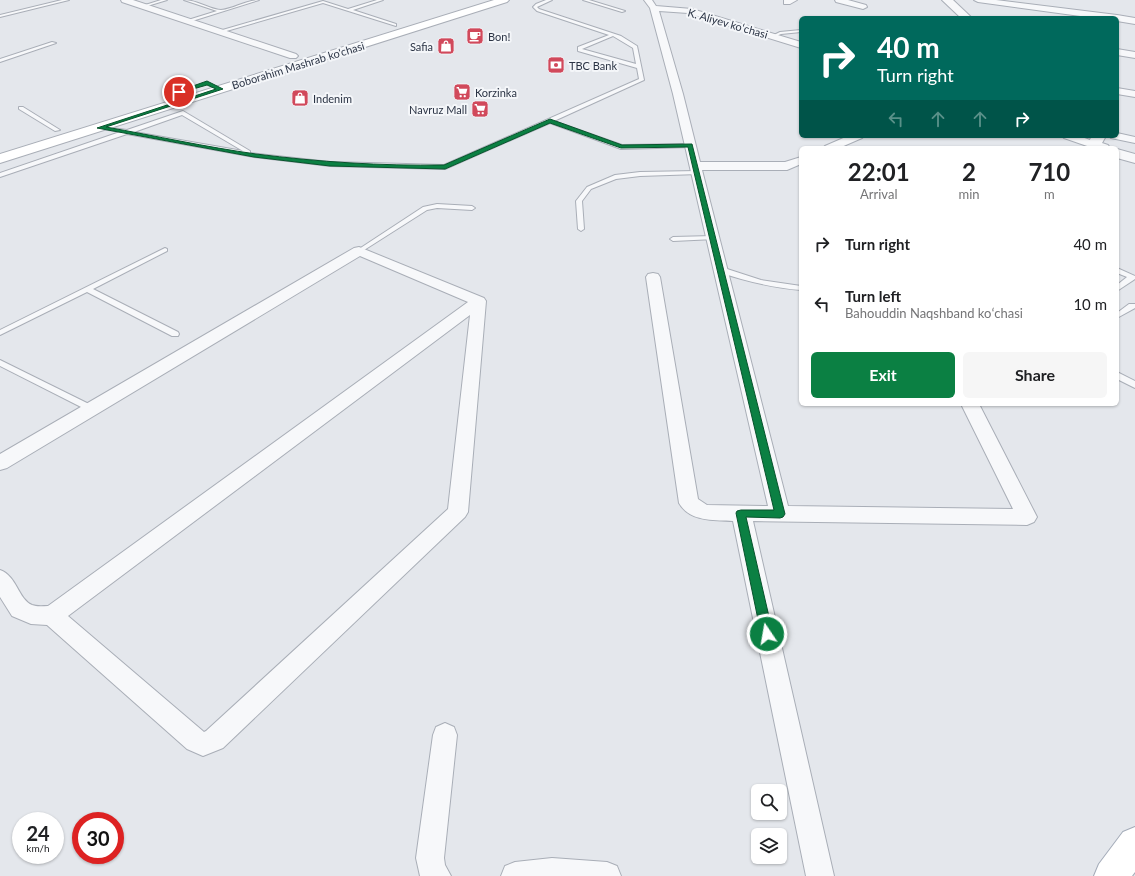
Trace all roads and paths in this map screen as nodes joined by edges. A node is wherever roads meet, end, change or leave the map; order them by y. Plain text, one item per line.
1 (66, 0) edge
2 (125, 0) edge
3 (165, 0) edge
4 (186, 0) edge
5 (258, 0) edge
6 (329, 0) edge
7 (382, 0) edge
8 (469, 0) edge
9 (504, 0) edge
10 (550, 0) edge
11 (585, 0) edge
12 (839, 0) edge
13 (947, 0) edge
14 (978, 0) edge
15 (320, 1) edge
16 (651, 4) edge
17 (144, 6) junction
18 (863, 7) dead end
19 (349, 10) junction
20 (221, 11) junction
21 (623, 11) dead end
22 (0, 16) edge
23 (966, 16) edge
24 (1099, 16) edge
25 (1119, 18) edge
26 (189, 21) junction
27 (1135, 21) edge
28 (394, 25) junction
29 (221, 31) junction
30 (799, 31) edge
31 (613, 35) junction
32 (774, 36) junction
33 (54, 43) dead end
34 (799, 44) edge
35 (1119, 52) edge
36 (1135, 55) edge
37 (293, 56) junction
38 (0, 61) edge
39 (640, 67) junction
40 (207, 83) junction
41 (220, 89) junction
42 (1119, 91) edge
43 (1135, 94) edge
44 (22, 108) dead end
45 (550, 121) junction
46 (99, 128) junction
47 (57, 130) junction
48 (124, 132) junction
49 (1119, 137) edge
50 (1077, 138) edge
51 (840, 139) edge
52 (1135, 140) edge
53 (1098, 143) edge
54 (690, 146) junction
55 (831, 146) edge
56 (0, 147) edge
57 (254, 155) junction
58 (0, 159) edge
59 (799, 161) edge
60 (696, 169) junction
61 (0, 175) edge
62 (472, 208) dead end
63 (581, 229) dead end
64 (713, 238) junction
65 (673, 239) dead end
66 (164, 250) dead end
67 (359, 251) junction
68 (721, 270) junction
69 (1119, 271) edge
70 (1133, 275) edge
71 (654, 277) dead end
72 (1119, 287) edge
73 (799, 288) edge
74 (87, 289) junction
75 (479, 301) junction
76 (1135, 306) edge
77 (1119, 315) edge
78 (0, 333) edge
79 (174, 334) dead end
80 (0, 363) edge
81 (1119, 376) edge
82 (1135, 385) edge
83 (971, 406) edge
84 (92, 409) junction
85 (0, 464) edge
86 (741, 513) junction
87 (780, 514) junction
88 (0, 579) edge
89 (52, 616) junction
90 (445, 735) dead end
91 (1135, 844) edge
92 (437, 876) edge
93 (515, 876) edge
94 (607, 876) edge
95 (820, 876) edge
96 (1111, 876) edge

1 - 22 lane
2 - 17 street
3 - 17 lane
4 - 20 lane
5 - 20 lane
6 - 15 lane
7 - 19 lane
8 - 28 main road, Boborahim Mashrab ko'chasi
9 - 41 main road, Boborahim Mashrab ko'chasi
10 - 31 lane
11 - 21 lane
12 - 18 street
13 - 23 street
14 - 24 street
15 - 19 lane
15 - 29 lane
16 - 32 street, K. Aliyev koʻchasi
16 - 54 street
17 - 26 street
19 - 28 lane
20 - 26 lane
25 - 27 street
26 - 29 street
28 - 37 main road, Boborahim Mashrab ko'chasi
29 - 37 street
30 - 32 lane
31 - 39 lane
31 - 39 lane
32 - 34 street, K. Aliyev koʻchasi
33 - 38 lane
35 - 36 street
37 - 40 main road, Boborahim Mashrab ko'chasi
39 - 45 lane
40 - 41 main road
40 - 47 main road, Boborahim Mashrab ko'chasi
41 - 46 main road, Boborahim Mashrab ko'chasi
42 - 43 street
44 - 47 lane
45 - 54 lane
45 - 57 lane
46 - 48 lane
46 - 58 main road, Boborahim Mashrab ko'chasi
47 - 56 main road, Boborahim Mashrab ko'chasi
48 - 57 lane
48 - 57 lane
48 - 61 lane
49 - 52 street
50 - 53 street
51 - 55 street
54 - 60 street
59 - 60 street
60 - 63 lane
60 - 64 street
62 - 67 lane
64 - 65 lane
64 - 68 street
66 - 74 lane
67 - 75 street
67 - 84 street
68 - 73 lane
68 - 87 street
69 - 70 lane
70 - 72 lane
71 - 86 street
74 - 78 lane
74 - 79 lane
75 - 89 street
75 - 89 street
76 - 77 lane
80 - 84 lane
81 - 82 lane
83 - 87 street
84 - 85 street
86 - 87 street
86 - 95 street
88 - 89 street
90 - 92 street
91 - 96 main road
93 - 94 street

